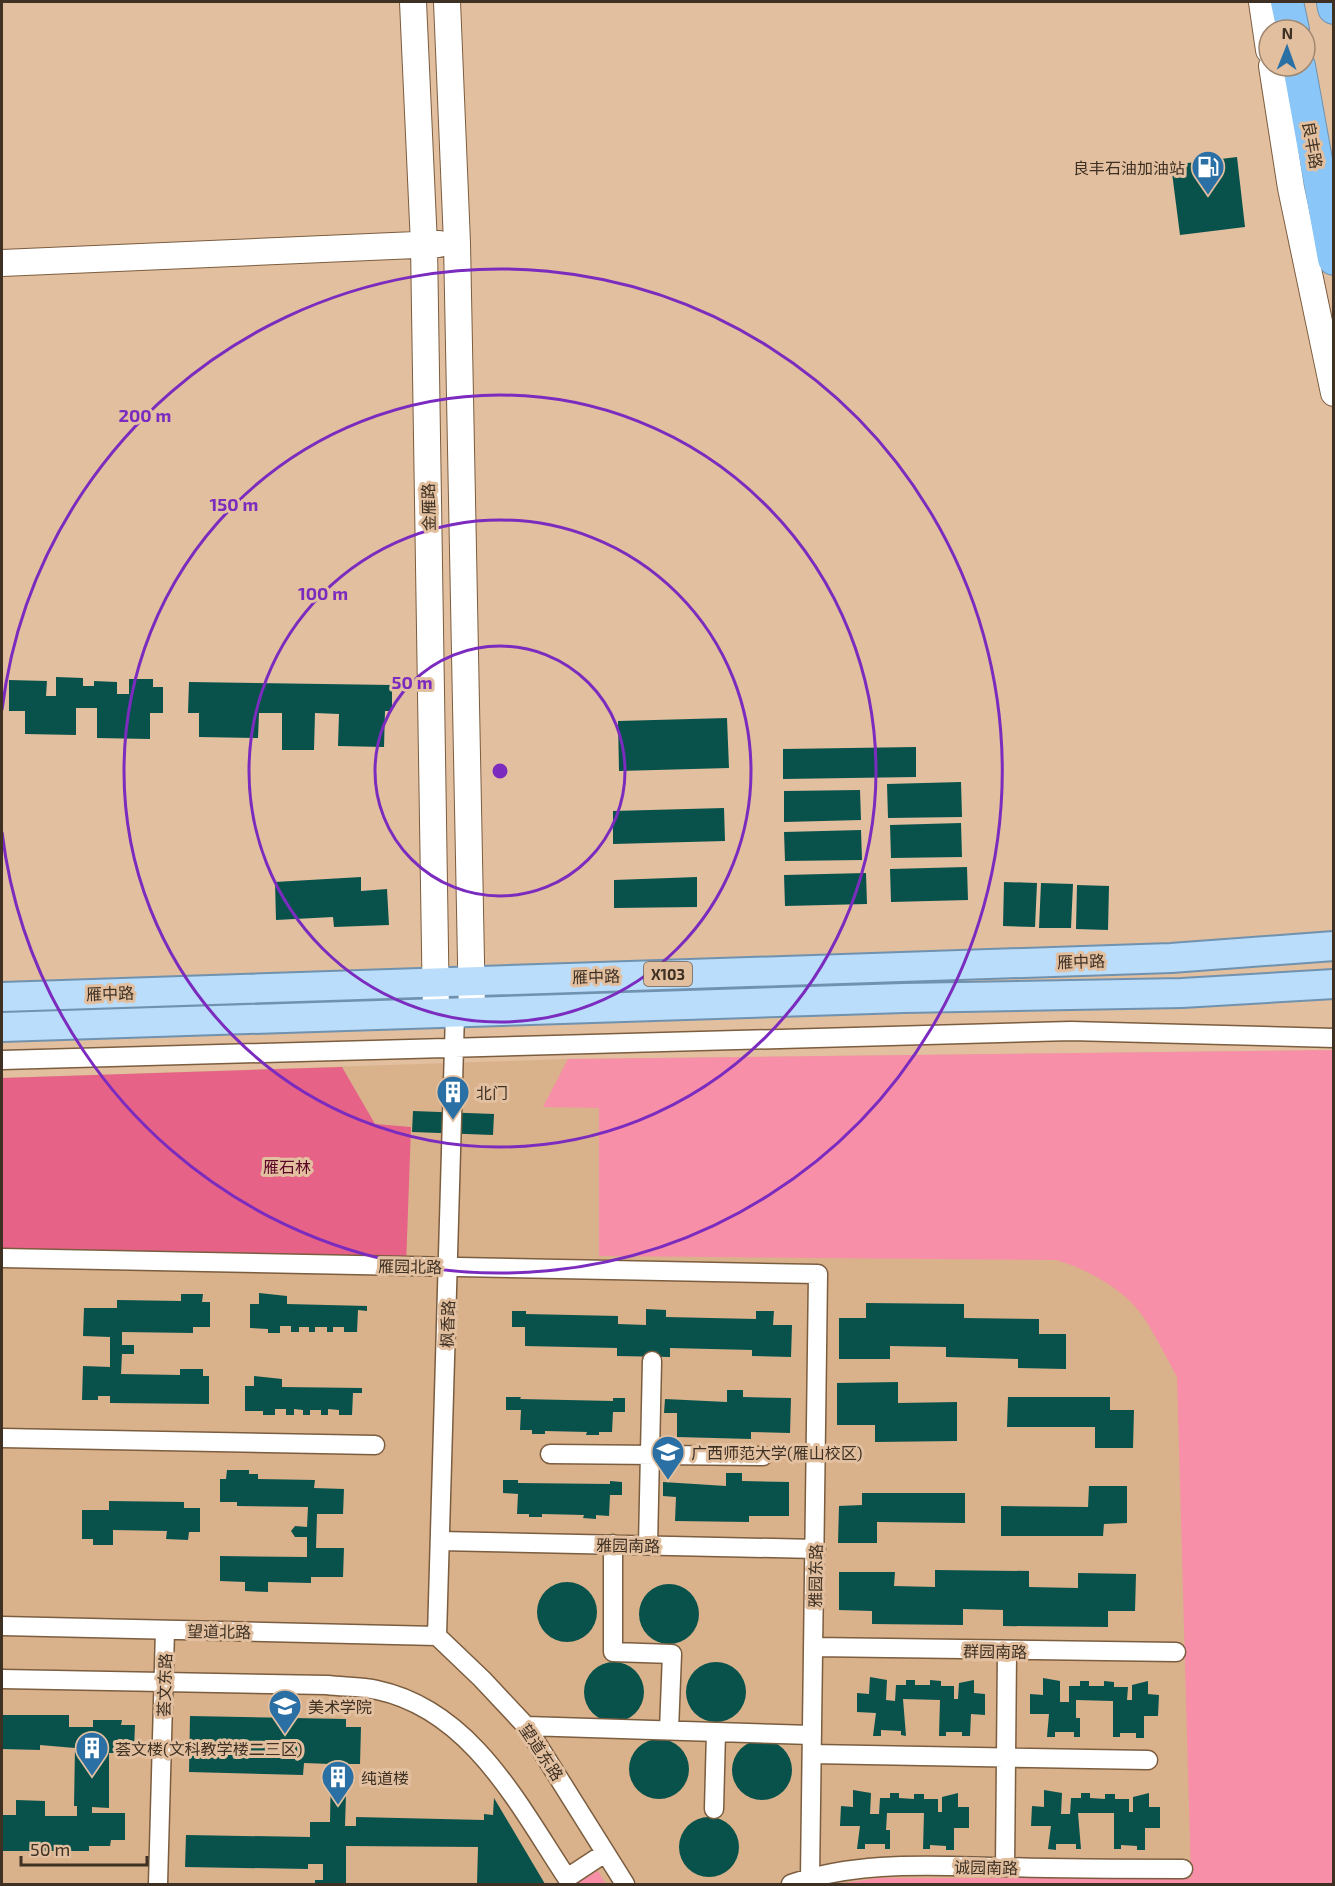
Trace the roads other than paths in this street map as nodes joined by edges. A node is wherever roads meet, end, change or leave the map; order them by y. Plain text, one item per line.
1 (413, 2) edge
2 (447, 2) edge
3 (1262, 2) edge
4 (1287, 2) edge
5 (1333, 2) edge
6 (1334, 8) edge
7 (1264, 18) edge
8 (1290, 18) edge
9 (1274, 78) edge
10 (1301, 78) edge
11 (457, 243) junction
12 (424, 245) junction
13 (1334, 259) edge
14 (2, 263) edge
15 (1334, 393) edge
16 (1334, 946) edge
17 (471, 980) junction
18 (436, 981) junction
19 (1332, 984) edge
20 (2, 997) edge
21 (455, 1013) junction
22 (2, 1026) edge
23 (1334, 1038) edge
24 (454, 1048) junction
25 (2, 1060) edge
26 (2, 1258) edge
27 (449, 1267) junction
28 (818, 1274) joint
29 (652, 1360) dead end
30 (2, 1438) edge
31 (375, 1445) dead end
32 (550, 1454) dead end
33 (650, 1455) junction
34 (763, 1456) dead end
35 (440, 1541) junction
36 (613, 1544) junction
37 (648, 1545) junction
38 (816, 1549) junction
39 (2, 1626) edge
40 (165, 1629) junction
41 (437, 1636) junction
42 (814, 1647) junction
43 (1007, 1651) junction
44 (1176, 1652) dead end
45 (2, 1679) edge
46 (164, 1683) junction
47 (526, 1726) junction
48 (669, 1730) junction
49 (716, 1732) junction
50 (812, 1735) junction
51 (812, 1754) junction
52 (1006, 1757) junction
53 (1148, 1760) dead end
54 (714, 1809) dead end
55 (606, 1853) junction
56 (1005, 1867) junction
57 (1183, 1869) dead end
58 (810, 1878) junction
59 (158, 1884) edge
60 (625, 1884) edge
61 (791, 1884) edge

1 - 12 street, 金雁路
2 - 11 street, 金雁路
3 - 7 street
4 - 8 highway
5 - 6 highway
9 - 15 street
10 - 13 highway, 良丰路
11 - 12 street
11 - 17 street, 金雁路
12 - 14 street
12 - 18 street, 金雁路
16 - 17 main road, 雁中路 / X103
17 - 18 main road, 雁中路 / X103
17 - 21 street, 金雁路
18 - 20 main road, 雁中路 / X103
18 - 21 street, 金雁路
19 - 21 main road, 雁中路 / X103
21 - 22 main road, 雁中路 / X103
21 - 24 street, 枫香路
23 - 24 street
24 - 25 street
24 - 27 street, 枫香路
26 - 27 street, 雁园北路
27 - 28 street, 雁园北路
27 - 35 street, 枫香路
28 - 38 street, 雅园东路
29 - 33 street
30 - 31 street
32 - 33 street
33 - 34 street
33 - 37 street
35 - 36 street, 雅园南路
35 - 41 street, 枫香路
36 - 37 street, 雅园南路
36 - 48 street
37 - 38 street, 雅园南路
38 - 42 street, 雅园东路
39 - 40 street, 望道北路
40 - 41 street, 望道北路
40 - 46 street, 荟文东路
41 - 47 street, 望道东路
42 - 43 street, 群园南路
42 - 50 street, 雅园东路
43 - 44 street, 群园南路
43 - 52 street
45 - 46 street
46 - 55 street
46 - 59 street, 荟文东路
47 - 48 street
47 - 55 street, 望道东路
48 - 49 street
49 - 50 street
49 - 54 street
50 - 51 street, 雅园东路
51 - 52 street
51 - 58 street, 雅园东路
52 - 53 street
52 - 56 street
55 - 60 street, 望道东路
56 - 57 street, 诚园南路
56 - 58 street, 诚园南路
58 - 61 street, 诚园南路

